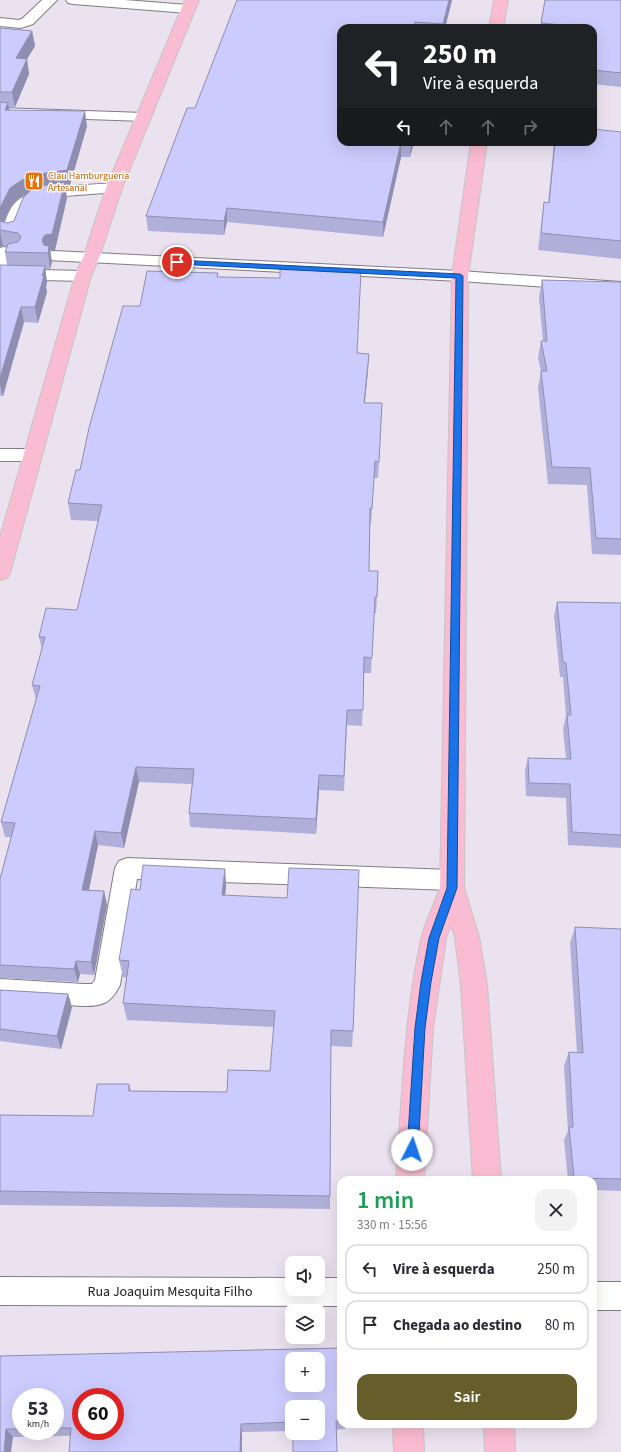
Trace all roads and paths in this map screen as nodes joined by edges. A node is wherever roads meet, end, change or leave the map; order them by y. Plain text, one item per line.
1 (50, 0) edge
2 (73, 0) edge
3 (501, 0) edge
4 (190, 5) edge
5 (0, 22) edge
6 (497, 24) edge
7 (0, 112) edge
8 (144, 117) junction
9 (478, 146) edge
10 (114, 188) junction
11 (10, 232) edge
12 (54, 256) dead end
13 (91, 258) junction
14 (0, 274) edge
15 (83, 276) junction
16 (460, 276) junction
17 (621, 287) edge
18 (0, 455) edge
19 (32, 455) junction
20 (0, 573) edge
21 (452, 884) junction
22 (0, 990) edge
23 (410, 1176) edge
24 (487, 1176) edge
25 (0, 1291) edge
26 (337, 1292) edge
27 (597, 1296) edge
28 (621, 1296) edge
29 (408, 1428) edge
30 (499, 1428) edge
31 (410, 1452) edge
32 (500, 1452) edge

1 - 5 street
2 - 4 street
3 - 6 main road
4 - 8 main road
7 - 8 street
8 - 10 main road
9 - 16 main road
10 - 11 street
10 - 13 main road
12 - 13 street
13 - 15 main road
13 - 16 street
14 - 15 street
15 - 19 main road
16 - 17 street
16 - 21 main road
18 - 19 street
19 - 20 main road
21 - 22 street
21 - 23 main road
21 - 24 main road
25 - 26 street, Rua Joaquim Mesquita Filho
27 - 28 street
29 - 31 main road
30 - 32 main road

